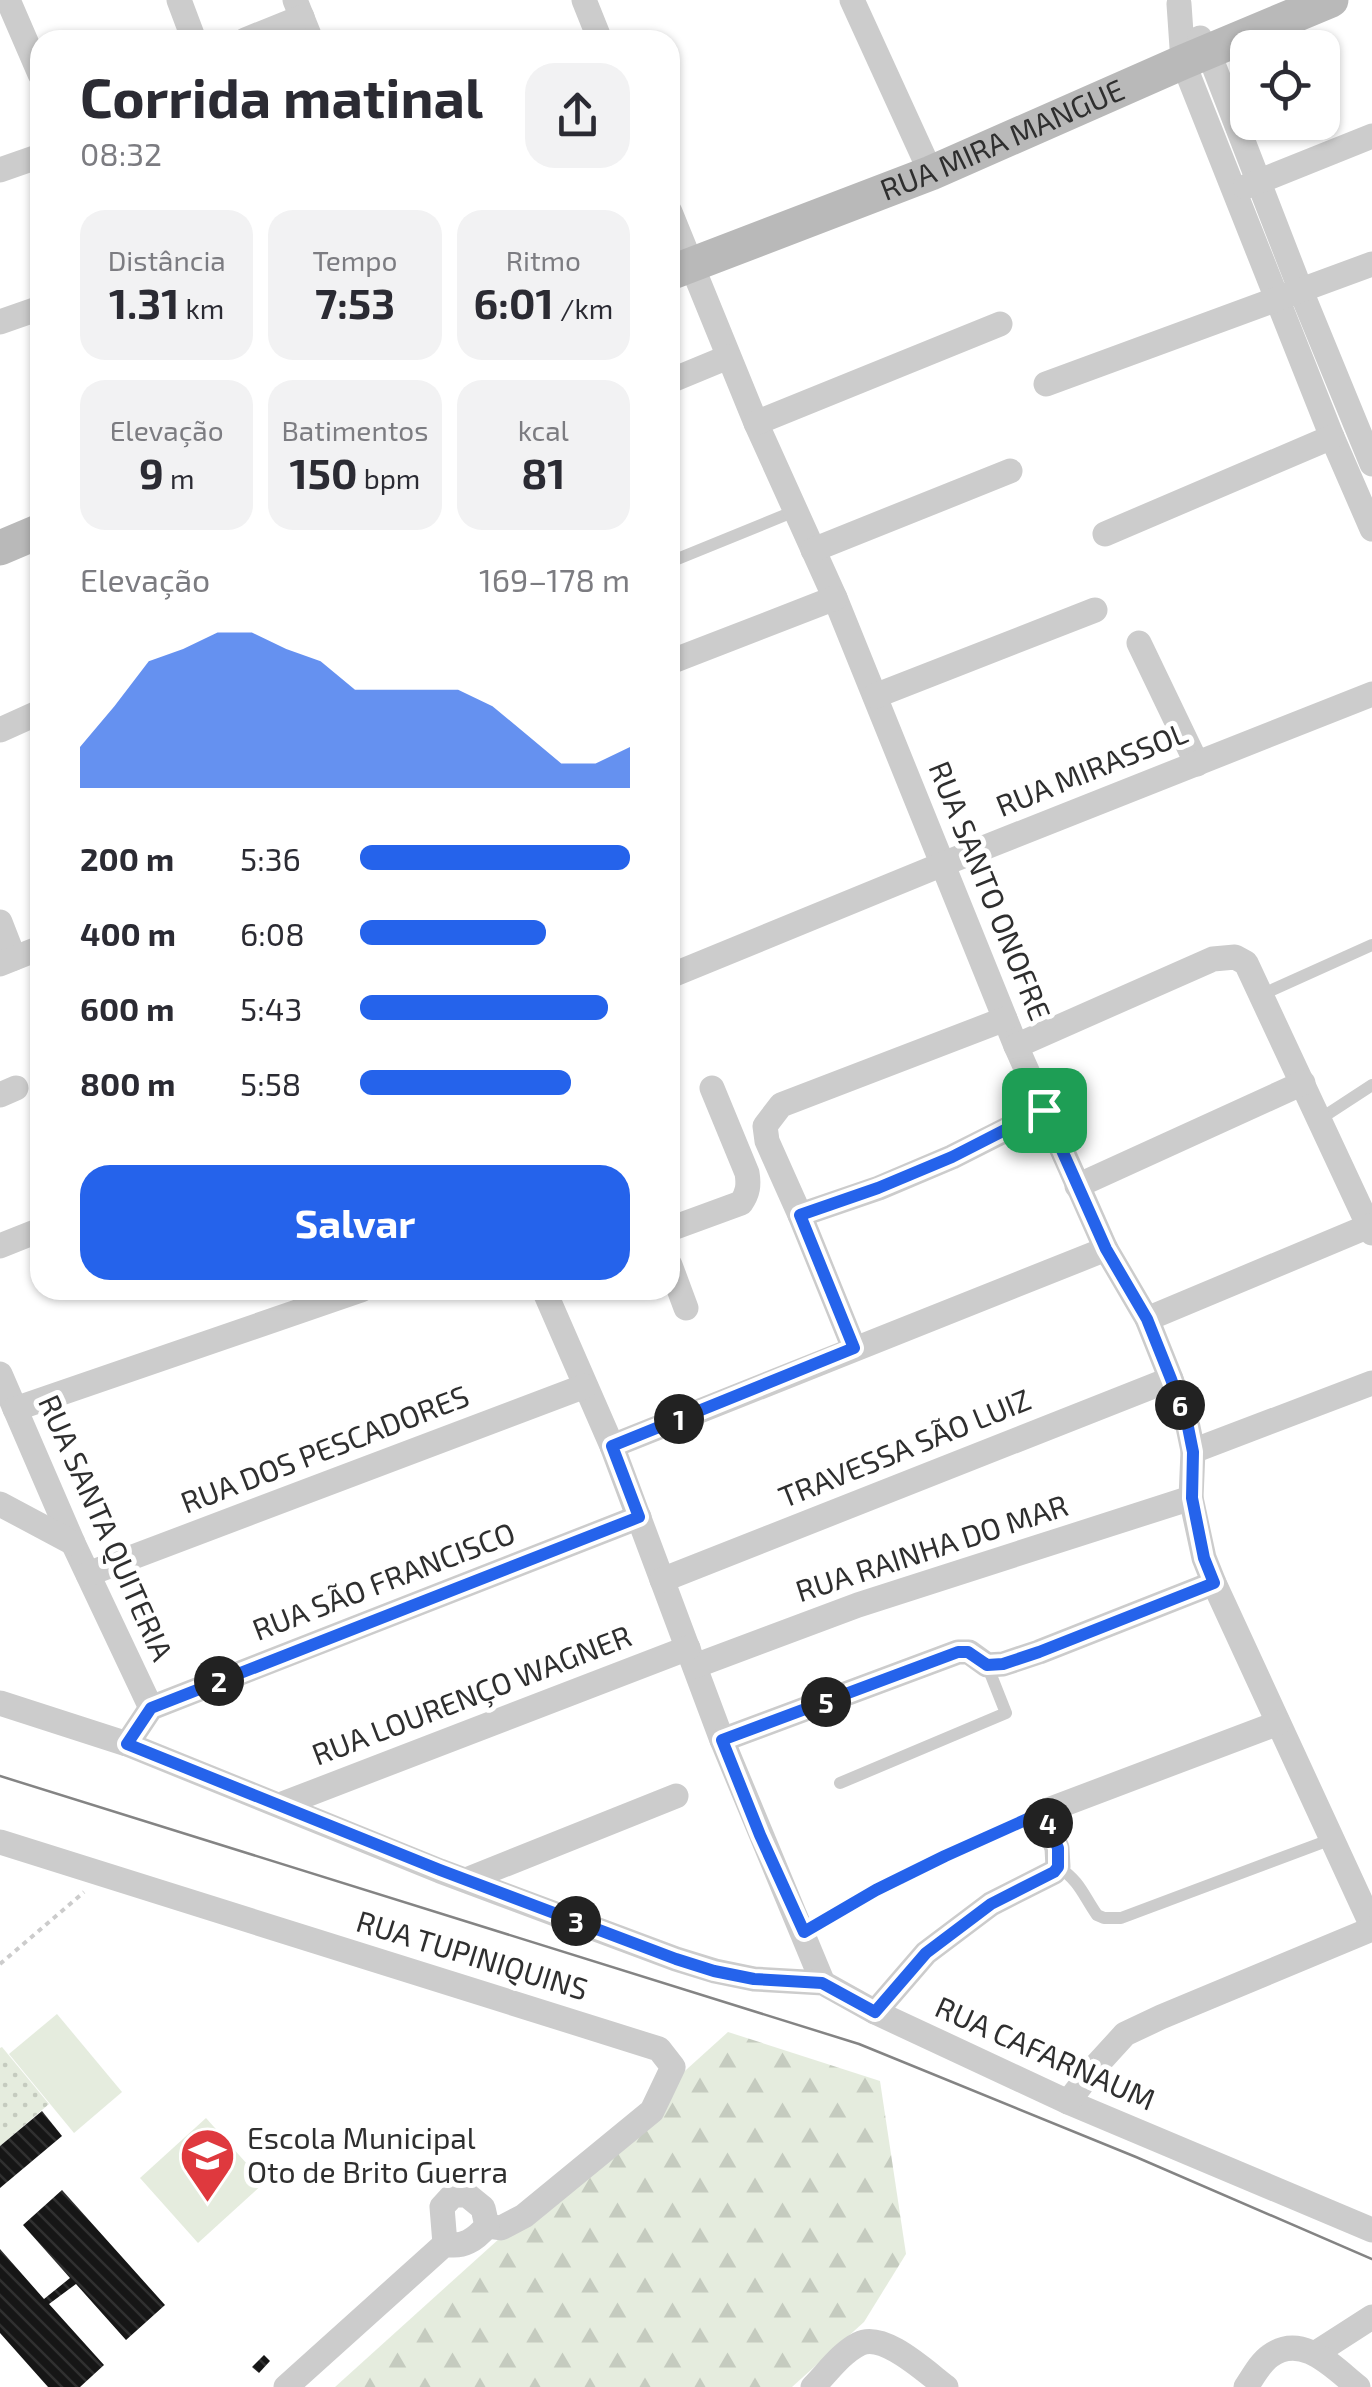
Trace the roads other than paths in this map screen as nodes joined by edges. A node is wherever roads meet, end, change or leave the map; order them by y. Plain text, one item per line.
1 (8, 0) edge
2 (179, 0) edge
3 (584, 0) edge
4 (852, 0) edge
5 (1332, 0) edge
6 (1178, 2) edge
7 (303, 19) edge
8 (190, 30) edge
9 (273, 30) edge
10 (596, 30) edge
11 (30, 51) edge
12 (1196, 56) junction
13 (1372, 136) edge
14 (30, 160) edge
15 (0, 170) edge
16 (931, 173) junction
17 (1248, 186) junction
18 (1372, 264) edge
19 (681, 269) edge
20 (1290, 295) junction
21 (30, 312) edge
22 (0, 322) edge
23 (1000, 324) dead end
24 (728, 356) junction
25 (680, 377) edge
26 (1046, 384) dead end
27 (756, 422) junction
28 (1332, 437) junction
29 (1372, 464) edge
30 (1010, 472) dead end
31 (796, 511) junction
32 (1372, 529) edge
33 (1105, 534) dead end
34 (30, 535) edge
35 (0, 548) edge
36 (813, 550) junction
37 (680, 558) edge
38 (835, 598) junction
39 (1094, 610) dead end
40 (1139, 643) dead end
41 (680, 658) edge
42 (1372, 694) edge
43 (875, 696) junction
44 (30, 716) edge
45 (0, 730) edge
46 (1197, 764) junction
47 (944, 864) junction
48 (0, 922) edge
49 (1372, 946) edge
50 (7, 961) edge
51 (680, 972) edge
52 (1261, 995) junction
53 (1005, 1019) junction
54 (1016, 1046) junction
55 (1303, 1083) junction
56 (1372, 1084) edge
57 (712, 1088) dead end
58 (1044, 1110) junction
59 (1320, 1119) junction
60 (1078, 1186) junction
61 (800, 1215) junction
62 (680, 1225) edge
63 (1370, 1229) edge
64 (30, 1234) edge
65 (0, 1246) edge
66 (1106, 1249) junction
67 (680, 1292) edge
68 (332, 1300) edge
69 (548, 1300) edge
70 (686, 1308) dead end
71 (1147, 1319) junction
72 (854, 1348) junction
73 (0, 1374) edge
74 (1171, 1379) junction
75 (1372, 1383) edge
76 (585, 1386) junction
77 (15, 1409) junction
78 (612, 1446) junction
79 (1193, 1452) junction
80 (1192, 1498) junction
81 (0, 1504) edge
82 (639, 1517) junction
83 (73, 1543) junction
84 (88, 1574) junction
85 (662, 1580) junction
86 (1214, 1583) junction
87 (692, 1657) junction
88 (987, 1665) junction
89 (0, 1703) edge
90 (151, 1708) junction
91 (1278, 1723) junction
92 (722, 1740) junction
93 (127, 1744) junction
94 (840, 1783) dead end
95 (676, 1796) dead end
96 (280, 1805) junction
97 (1043, 1812) junction
98 (1332, 1839) junction
99 (0, 1842) edge
100 (1058, 1867) junction
101 (466, 1880) junction
102 (1372, 1928) edge
103 (804, 1932) junction
104 (822, 1983) junction
105 (875, 2012) junction
106 (1068, 2102) junction
107 (486, 2226) junction
108 (1372, 2230) edge
109 (445, 2244) junction
110 (1372, 2317) edge
111 (1316, 2353) junction
112 (286, 2387) edge
113 (813, 2387) edge
114 (946, 2387) edge
115 (1246, 2387) edge
116 (1358, 2387) edge

1 - 11 street
2 - 8 street
3 - 10 street
4 - 16 street
5 - 12 main road, RUA MIRA MANGUE
6 - 12 street
7 - 9 street
12 - 16 main road, RUA MIRA MANGUE
12 - 17 street
13 - 17 street
14 - 15 street
16 - 19 main road, RUA MIRA MANGUE
17 - 20 street
18 - 20 street
19 - 24 street, RUA SANTO ONOFRE
20 - 26 street
20 - 28 street
20 - 29 street
21 - 22 street
23 - 27 street
24 - 25 street
24 - 27 street, RUA SANTO ONOFRE
27 - 31 street, RUA SANTO ONOFRE
28 - 32 street
28 - 33 street
30 - 36 street
31 - 36 street, RUA SANTO ONOFRE
31 - 37 lane
34 - 35 main road
36 - 38 street, RUA SANTO ONOFRE
38 - 41 street
38 - 43 street, RUA SANTO ONOFRE
39 - 43 street
40 - 46 street
42 - 46 street, RUA MIRASSOL
43 - 47 street, RUA SANTO ONOFRE
44 - 45 street
46 - 47 street, RUA MIRASSOL
47 - 51 street, RUA MIRASSOL
47 - 53 street, RUA SANTO ONOFRE
48 - 50 street
49 - 52 lane
52 - 54 street
52 - 55 street
53 - 54 street, RUA SANTO ONOFRE
53 - 61 street
54 - 58 street, RUA SANTO ONOFRE
55 - 59 street
55 - 60 street
56 - 59 lane
57 - 62 street
58 - 60 street, RUA SANTO ONOFRE
58 - 61 street
59 - 63 street
60 - 66 street, RUA SANTO ONOFRE
61 - 72 street
63 - 71 street
64 - 65 street
66 - 71 street, RUA SANTO ONOFRE
66 - 72 street
67 - 70 street
68 - 77 street
69 - 76 street
71 - 74 street, RUA SANTO ONOFRE
72 - 78 street
73 - 77 street, RUA SANTA QUITERIA
74 - 79 street, RUA SANTO ONOFRE
74 - 85 street, TRAVESSA SÃO LUIZ
75 - 79 street
76 - 78 street
76 - 84 street, RUA DOS PESCADORES
77 - 83 street, RUA SANTA QUITERIA
78 - 82 street
79 - 80 street, RUA SANTO ONOFRE
80 - 86 street, RUA SANTO ONOFRE
80 - 87 street, RUA RAINHA DO MAR
81 - 83 street
82 - 85 street
82 - 90 street, RUA SÃO FRANCISCO
83 - 84 street, RUA SANTA QUITERIA
84 - 90 street, RUA SANTA QUITERIA
85 - 87 street
86 - 88 street
86 - 91 street, RUA SANTO ONOFRE
87 - 92 street
87 - 96 street, RUA LOURENÇO WAGNER
88 - 92 street
88 - 94 lane
89 - 93 street
90 - 93 street
91 - 97 street
91 - 98 street, RUA SANTO ONOFRE
92 - 103 street
93 - 96 street, RUA CAFARNAUM
95 - 101 street
96 - 101 street, RUA CAFARNAUM
97 - 100 street
97 - 103 lane
98 - 100 lane
98 - 102 street, RUA SANTO ONOFRE
99 - 107 street, RUA TUPINIQUINS
100 - 105 street
101 - 104 street, RUA CAFARNAUM
102 - 106 street
103 - 104 street
104 - 105 street, RUA CAFARNAUM
105 - 106 street, RUA CAFARNAUM
106 - 108 street, RUA CAFARNAUM
107 - 109 street
107 - 109 street
109 - 112 street
110 - 111 street
111 - 115 street
111 - 116 street
113 - 114 street

